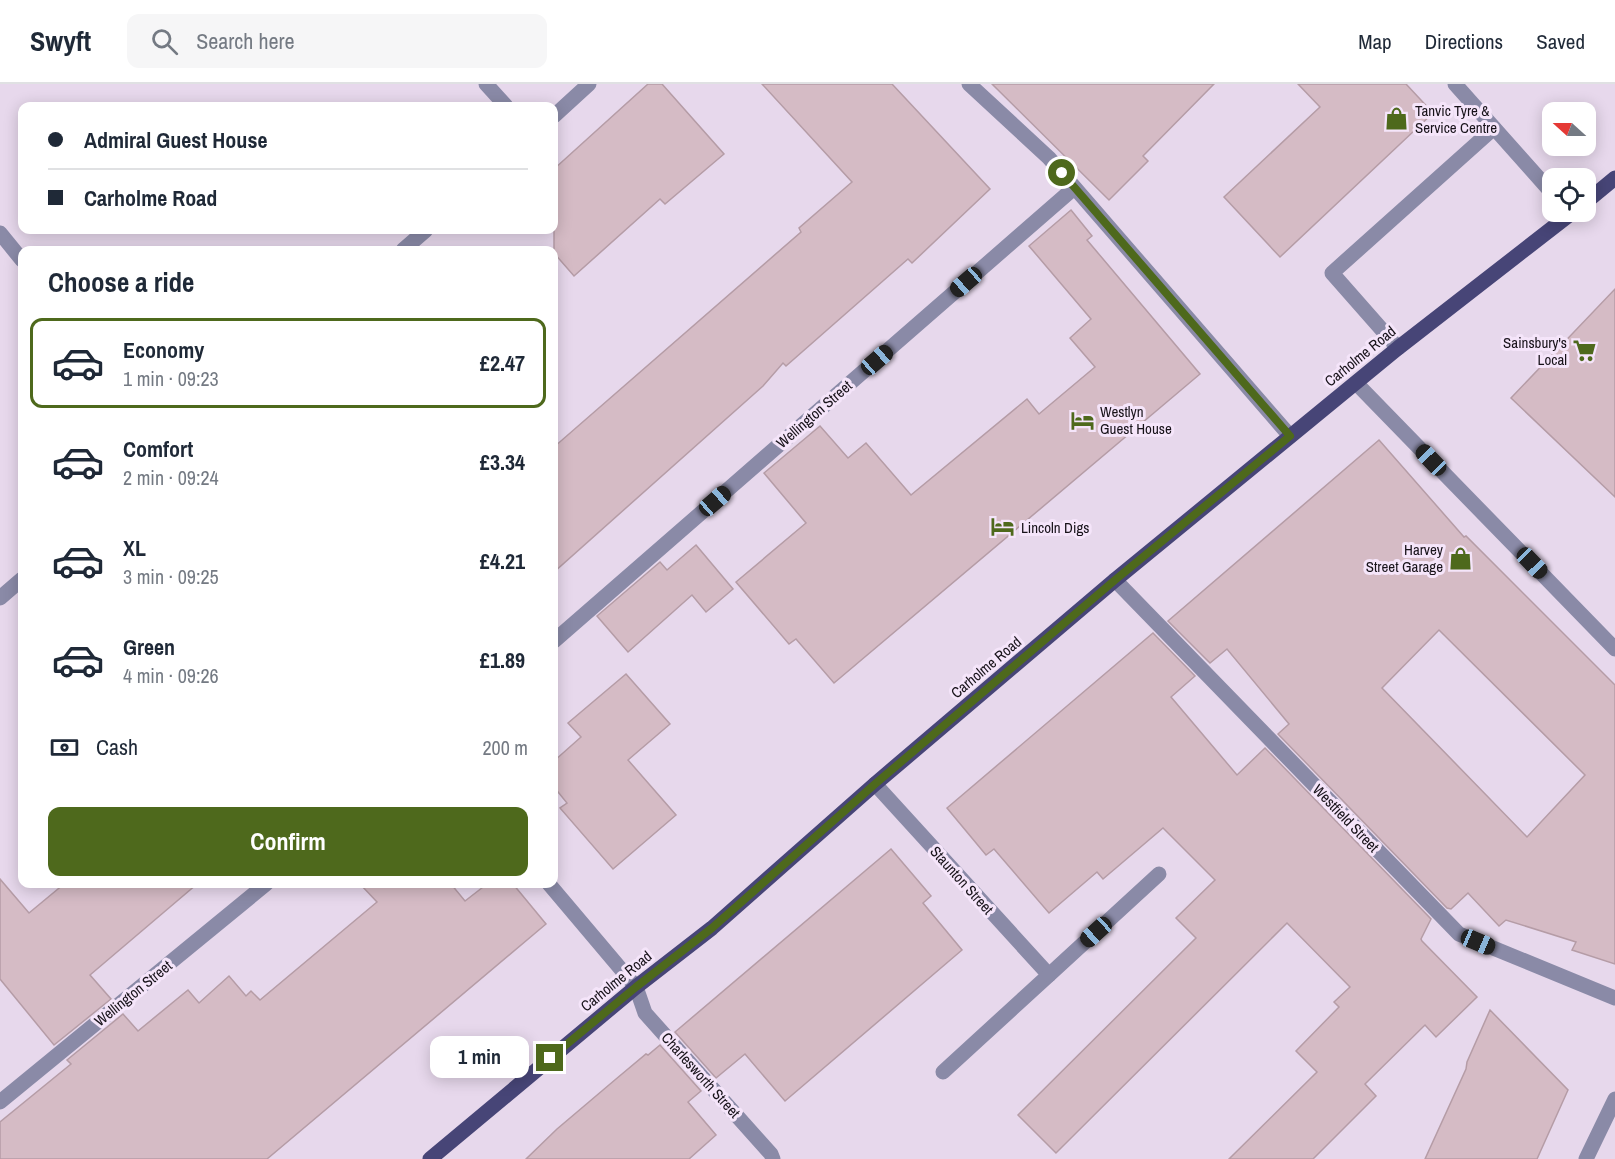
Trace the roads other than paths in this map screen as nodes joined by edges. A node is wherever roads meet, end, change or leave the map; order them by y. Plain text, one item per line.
1 (486, 84) edge
2 (589, 84) edge
3 (969, 84) edge
4 (1455, 84) edge
5 (502, 102) edge
6 (558, 112) edge
7 (1494, 128) junction
8 (1615, 178) edge
9 (1542, 182) edge
10 (1074, 188) junction
11 (1596, 193) edge
12 (1558, 222) edge
13 (0, 233) edge
14 (421, 234) edge
15 (407, 246) edge
16 (18, 255) edge
17 (1398, 348) junction
18 (1356, 383) junction
19 (1290, 436) junction
20 (1115, 580) junction
21 (18, 582) edge
22 (0, 598) edge
23 (558, 638) edge
24 (1615, 649) edge
25 (875, 784) junction
26 (1160, 874) dead end
27 (261, 888) edge
28 (552, 888) edge
29 (1049, 975) junction
30 (636, 987) junction
31 (1615, 998) edge
32 (943, 1072) dead end
33 (1615, 1099) edge
34 (0, 1102) edge
35 (430, 1159) edge
36 (773, 1159) edge
37 (1586, 1159) edge

1 - 5 street
2 - 6 street
3 - 10 street
4 - 7 street
7 - 9 street
7 - 17 street
8 - 11 main road
10 - 19 street
10 - 23 street, Wellington Street
12 - 17 main road, Carholme Road
13 - 16 street
14 - 15 street
17 - 18 main road, Carholme Road
18 - 19 main road, Carholme Road
18 - 24 street
19 - 20 main road, Carholme Road
20 - 25 main road, Carholme Road
20 - 31 street, Westfield Street
21 - 22 street
25 - 29 street, Staunton Street
25 - 30 main road, Carholme Road
26 - 29 street
27 - 34 street, Wellington Street
28 - 30 street, Charlesworth Street
29 - 32 street
30 - 35 main road, Carholme Road
30 - 36 street, Charlesworth Street
33 - 37 street

